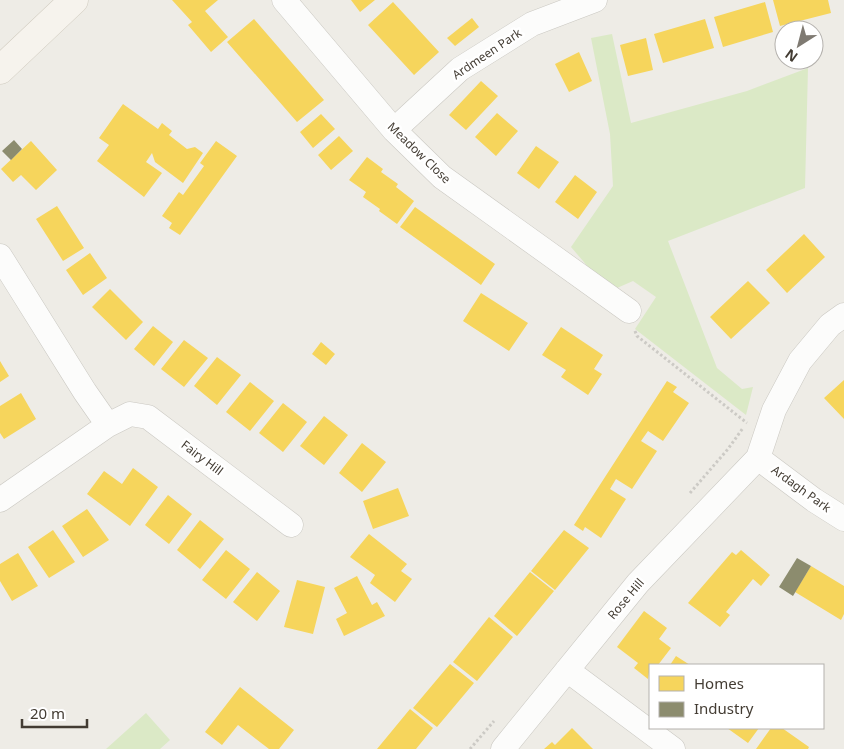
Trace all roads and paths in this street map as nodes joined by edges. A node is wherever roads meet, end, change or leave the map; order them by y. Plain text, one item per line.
1 (74, 0) edge
2 (284, 0) edge
3 (594, 0) edge
4 (0, 70) edge
5 (394, 130) junction
6 (0, 256) edge
7 (629, 311) joint
8 (844, 315) edge
9 (108, 425) junction
10 (762, 448) junction
11 (0, 500) edge
12 (844, 519) edge
13 (291, 525) dead end
14 (567, 670) junction
15 (503, 749) edge
16 (673, 749) edge

1 - 4 main road
2 - 5 street, Meadow Close
3 - 5 street, Ardmeen Park
5 - 7 street, Meadow Close
6 - 9 street
7 - 10 path
8 - 10 street
9 - 11 street, Fairy Hill
9 - 13 street, Fairy Hill
10 - 12 street, Ardagh Park
10 - 14 street, Rose Hill
14 - 15 street, Rose Hill
14 - 16 street

